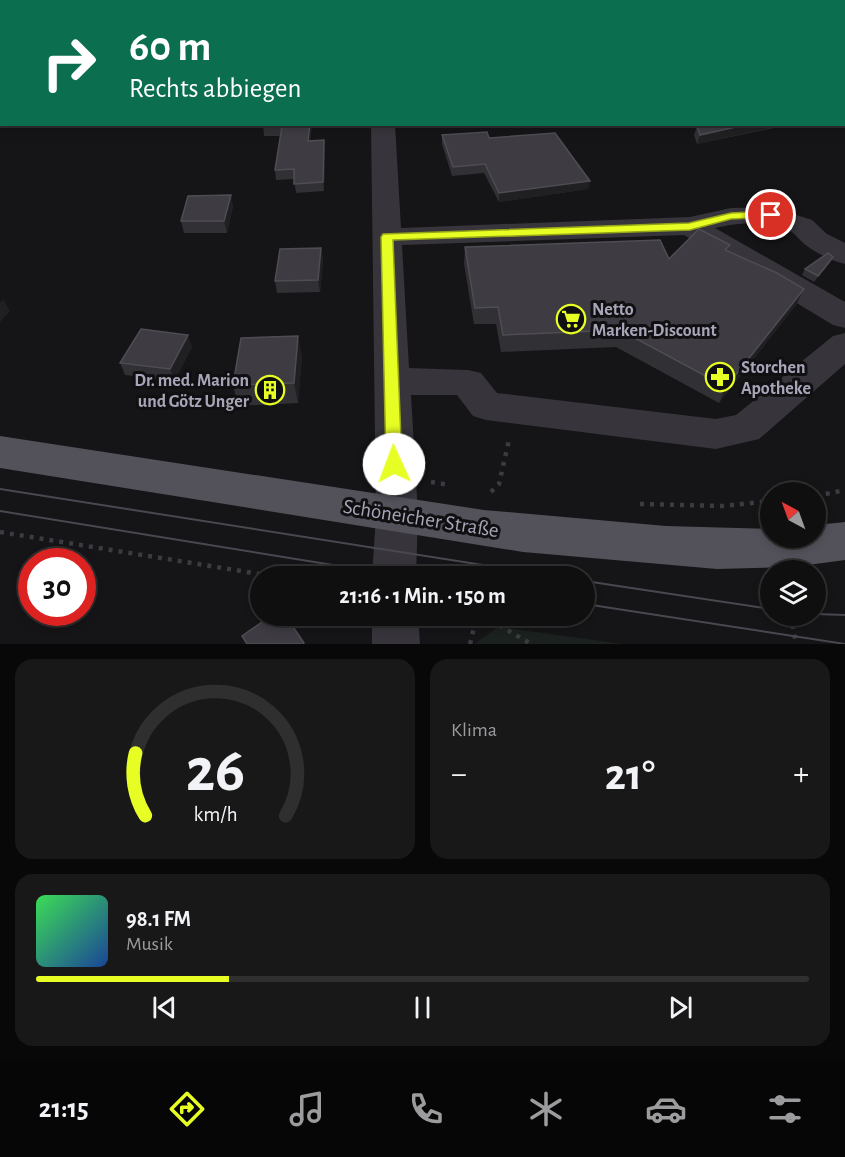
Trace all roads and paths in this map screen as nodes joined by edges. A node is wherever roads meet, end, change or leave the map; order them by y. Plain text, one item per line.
1 (383, 126) edge
2 (690, 226) junction
3 (387, 237) junction
4 (845, 255) edge
5 (845, 317) edge
6 (845, 345) edge
7 (391, 382) junction
8 (516, 410) junction
9 (0, 452) edge
10 (845, 490) edge
11 (502, 493) dead end
12 (826, 494) edge
13 (760, 502) edge
14 (628, 504) dead end
15 (397, 515) junction
16 (0, 532) edge
17 (845, 541) edge
18 (394, 566) edge
19 (250, 572) edge
20 (395, 626) edge
21 (474, 626) edge
22 (501, 626) edge
23 (793, 626) edge
24 (396, 644) edge
25 (470, 644) edge
26 (531, 644) edge
27 (796, 644) edge

1 - 3 street
2 - 3 street
2 - 4 street
2 - 5 street
3 - 7 street
6 - 8 street
7 - 8 street
7 - 15 street
8 - 11 path
9 - 15 main road, Schöneicher Straße
10 - 12 path
13 - 14 path
15 - 17 main road, Schöneicher Straße
15 - 18 street
16 - 19 path
20 - 24 street
21 - 25 path
22 - 26 path
23 - 27 path

